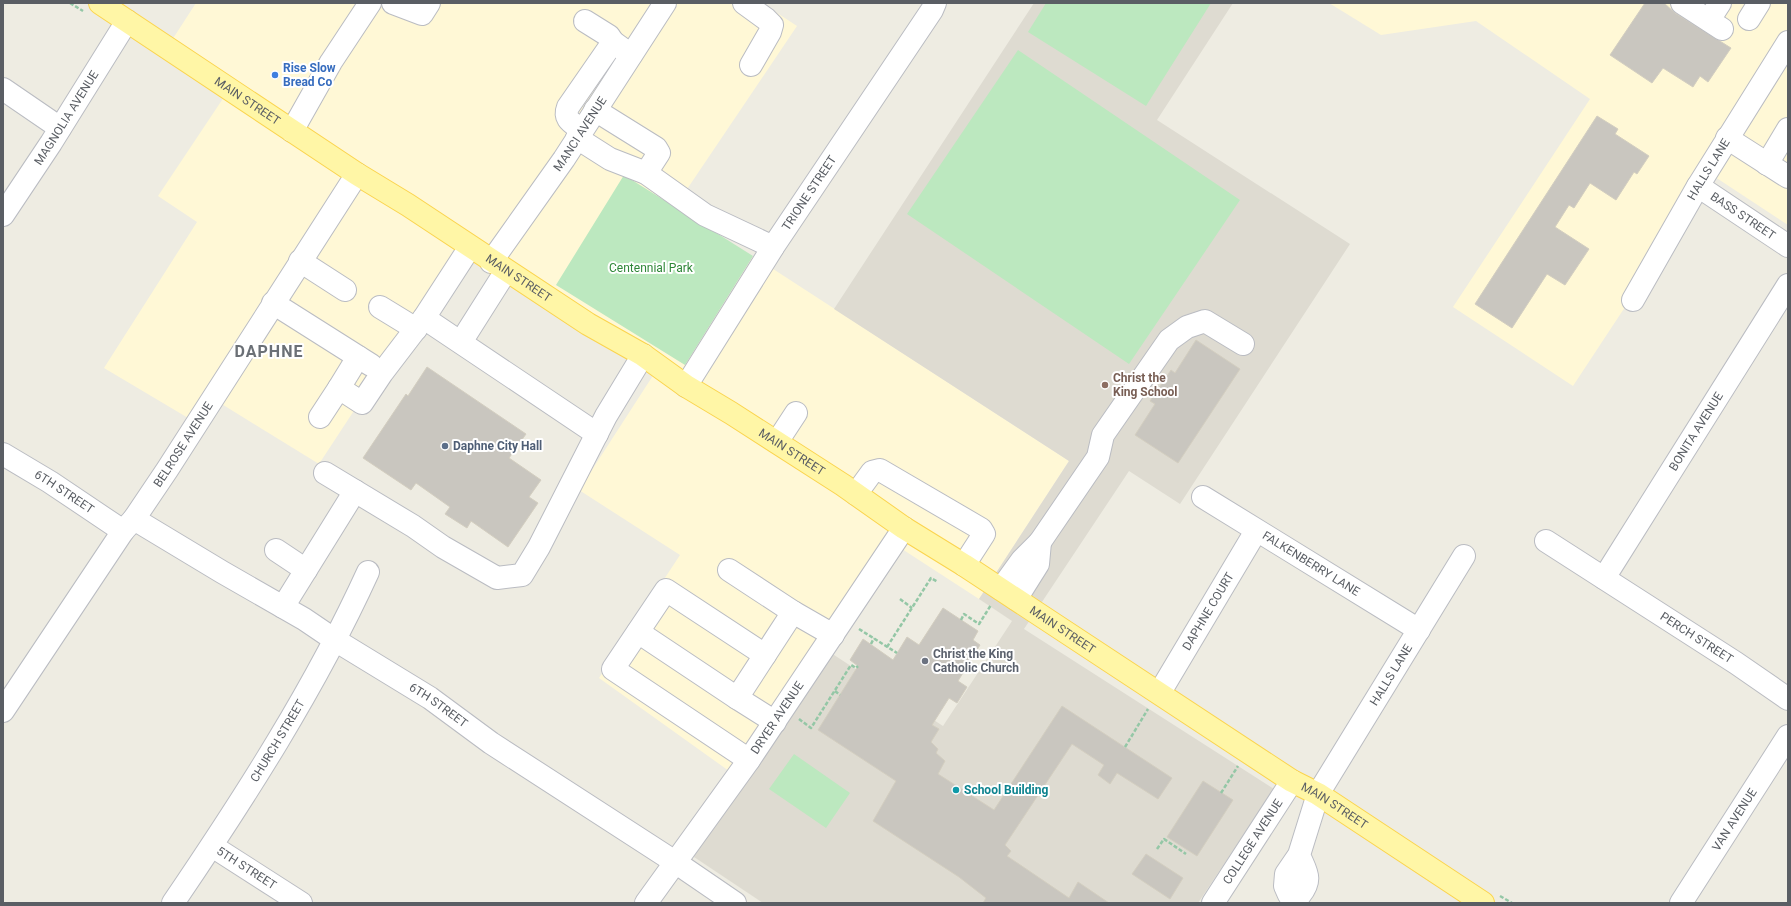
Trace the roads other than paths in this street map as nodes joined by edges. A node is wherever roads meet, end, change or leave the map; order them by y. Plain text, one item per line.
1 (100, 3) edge
2 (370, 3) edge
3 (393, 3) edge
4 (430, 3) edge
5 (744, 3) edge
6 (935, 3) edge
7 (1682, 3) edge
8 (663, 4) edge
9 (1717, 18) edge
10 (127, 21) junction
11 (585, 21) dead end
12 (1788, 42) edge
13 (622, 48) junction
14 (751, 65) dead end
15 (3, 89) edge
16 (595, 110) junction
17 (60, 128) junction
18 (1788, 129) edge
19 (292, 131) junction
20 (580, 134) junction
21 (1727, 138) junction
22 (1767, 164) junction
23 (646, 173) junction
24 (357, 174) junction
25 (1788, 177) edge
26 (1698, 186) junction
27 (3, 215) edge
28 (1788, 246) edge
29 (773, 247) junction
30 (470, 248) junction
31 (300, 261) junction
32 (499, 266) junction
33 (1788, 284) edge
34 (345, 290) dead end
35 (1633, 300) dead end
36 (273, 303) junction
37 (380, 307) dead end
38 (420, 323) junction
39 (461, 342) junction
40 (1243, 344) dead end
41 (643, 355) junction
42 (358, 357) junction
43 (382, 372) junction
44 (686, 386) junction
45 (339, 388) junction
46 (796, 413) dead end
47 (320, 417) dead end
48 (597, 434) junction
49 (777, 442) junction
50 (3, 454) edge
51 (325, 473) dead end
52 (355, 491) junction
53 (856, 494) junction
54 (1202, 497) dead end
55 (129, 525) junction
56 (904, 528) junction
57 (1256, 531) junction
58 (1546, 541) dead end
59 (276, 550) dead end
60 (1464, 556) dead end
61 (964, 565) junction
62 (306, 570) junction
63 (729, 570) dead end
64 (368, 572) dead end
65 (1604, 578) junction
66 (1008, 594) junction
67 (284, 607) junction
68 (793, 612) junction
69 (1419, 630) junction
70 (638, 632) junction
71 (833, 635) junction
72 (334, 640) junction
73 (765, 655) junction
74 (737, 698) junction
75 (1154, 699) junction
76 (1788, 699) edge
77 (3, 710) edge
78 (779, 716) junction
79 (1788, 736) edge
80 (749, 760) junction
81 (1292, 781) junction
82 (1318, 794) junction
83 (212, 846) junction
84 (1299, 855) dead end
85 (675, 862) junction
86 (174, 903) edge
87 (301, 903) edge
88 (646, 903) edge
89 (735, 903) edge
90 (1213, 903) edge
91 (1483, 903) edge
92 (1681, 903) edge

1 - 10 main road, MAIN STREET
2 - 19 street
3 - 4 street
5 - 14 street
6 - 29 street, TRIONE STREET
7 - 9 street
8 - 13 street, MANCI AVENUE
10 - 17 street, MAGNOLIA AVENUE
10 - 19 main road, MAIN STREET
11 - 13 street
12 - 21 street, HALLS LANE
13 - 16 street, MANCI AVENUE
13 - 20 street
15 - 17 street
16 - 20 street, MANCI AVENUE
16 - 23 street
17 - 27 street, MAGNOLIA AVENUE
18 - 22 street
19 - 24 main road, MAIN STREET
20 - 23 street
20 - 32 street, MANCI AVENUE
21 - 22 street
21 - 26 street, HALLS LANE
22 - 25 street
23 - 29 street
24 - 30 main road, MAIN STREET
24 - 31 street, BELROSE AVENUE
26 - 28 street, BASS STREET
26 - 35 street, HALLS LANE
29 - 44 street, TRIONE STREET
30 - 32 main road, MAIN STREET
30 - 38 street
31 - 34 street
31 - 36 street, BELROSE AVENUE
32 - 39 street, MANCI AVENUE
32 - 41 main road, MAIN STREET
33 - 65 street, BONITA AVENUE
36 - 42 street
36 - 55 street, BELROSE AVENUE
37 - 38 street
38 - 39 street
38 - 43 street
39 - 48 street
40 - 66 street
41 - 44 main road, MAIN STREET
41 - 48 street
42 - 43 street
42 - 45 street
43 - 45 street
44 - 49 main road, MAIN STREET
45 - 47 street
46 - 49 street
48 - 52 street
49 - 53 main road, MAIN STREET
50 - 55 street, 6TH STREET
51 - 52 street
52 - 62 street
53 - 56 main road, MAIN STREET
53 - 61 street
54 - 57 street, FALKENBERRY LANE
55 - 67 street, 6TH STREET
55 - 77 street, BELROSE AVENUE
56 - 61 main road, MAIN STREET
56 - 71 street, DRYER AVENUE
57 - 69 street, FALKENBERRY LANE
57 - 75 street, DAPHNE COURT
58 - 65 street, PERCH STREET
59 - 62 street
60 - 69 street, HALLS LANE
61 - 66 main road, MAIN STREET
62 - 67 street
63 - 68 street
64 - 72 street, CHURCH STREET
65 - 76 street, PERCH STREET
66 - 75 main road, MAIN STREET
67 - 72 street, 6TH STREET
68 - 71 street
68 - 73 street
69 - 82 street, HALLS LANE
70 - 73 street
70 - 74 street
70 - 80 street
71 - 78 street, DRYER AVENUE
72 - 83 street, CHURCH STREET
72 - 85 street, 6TH STREET
73 - 74 street
74 - 78 street
75 - 81 main road, MAIN STREET
78 - 80 street, DRYER AVENUE
79 - 92 street, VAN AVENUE
80 - 85 street, DRYER AVENUE
81 - 82 main road, MAIN STREET
81 - 90 street, COLLEGE AVENUE
82 - 84 street, HALLS LANE
82 - 91 main road, MAIN STREET
83 - 86 street, CHURCH STREET
83 - 87 street, 5TH STREET
85 - 88 street, DRYER AVENUE
85 - 89 street, 6TH STREET

